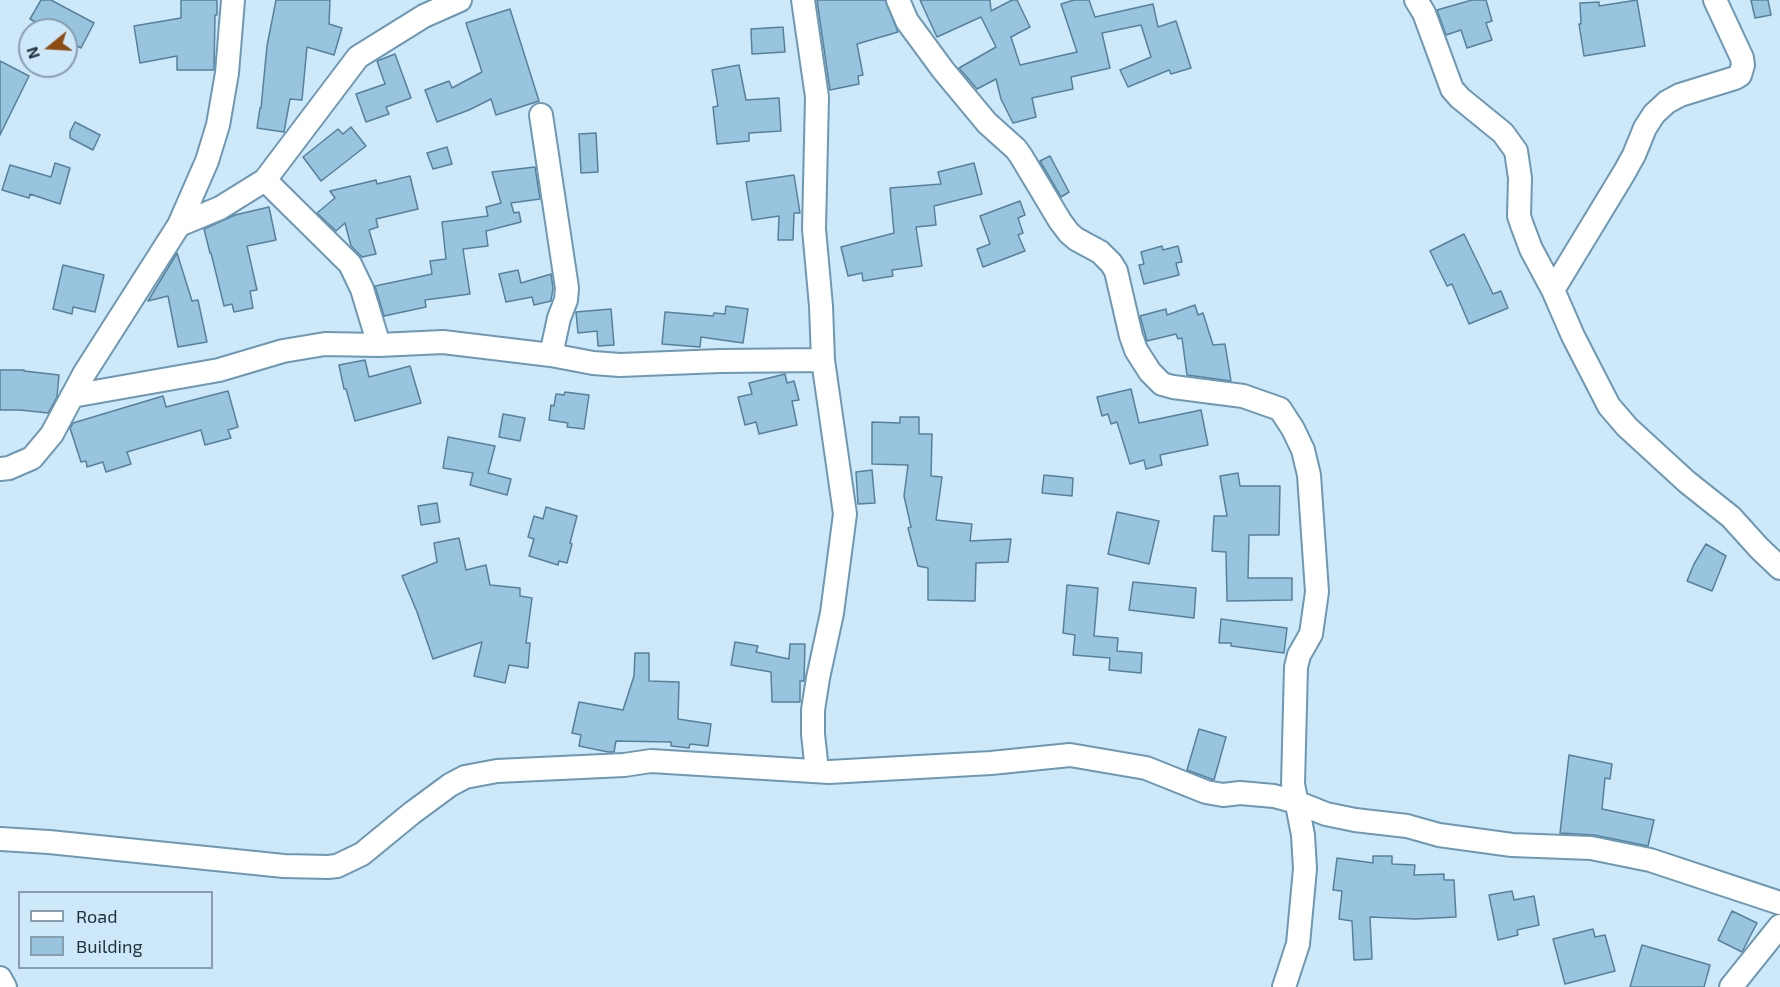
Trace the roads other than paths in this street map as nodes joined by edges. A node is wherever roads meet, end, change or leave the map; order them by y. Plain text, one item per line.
1 (233, 0) edge
2 (460, 0) edge
3 (803, 0) edge
4 (898, 0) edge
5 (1416, 0) edge
6 (1715, 0) edge
7 (541, 115) dead end
8 (265, 180) junction
9 (179, 225) junction
10 (1553, 290) junction
11 (379, 345) junction
12 (551, 355) junction
13 (823, 360) junction
14 (72, 396) junction
15 (0, 469) edge
16 (1780, 568) edge
17 (817, 771) junction
18 (1296, 802) junction
19 (0, 840) edge
20 (1780, 903) edge
21 (1780, 926) edge
22 (0, 978) edge
23 (5, 987) edge
24 (1284, 987) edge
25 (1731, 987) edge

1 - 9 street
2 - 8 street
3 - 13 street
4 - 18 street
5 - 10 street
6 - 10 street
7 - 12 street
8 - 9 street
8 - 11 street
9 - 14 street
10 - 16 street
11 - 12 street
11 - 14 street
12 - 13 street
13 - 17 street
14 - 15 street
17 - 18 street
17 - 19 street
18 - 20 street
18 - 24 street
21 - 25 street
22 - 23 street

